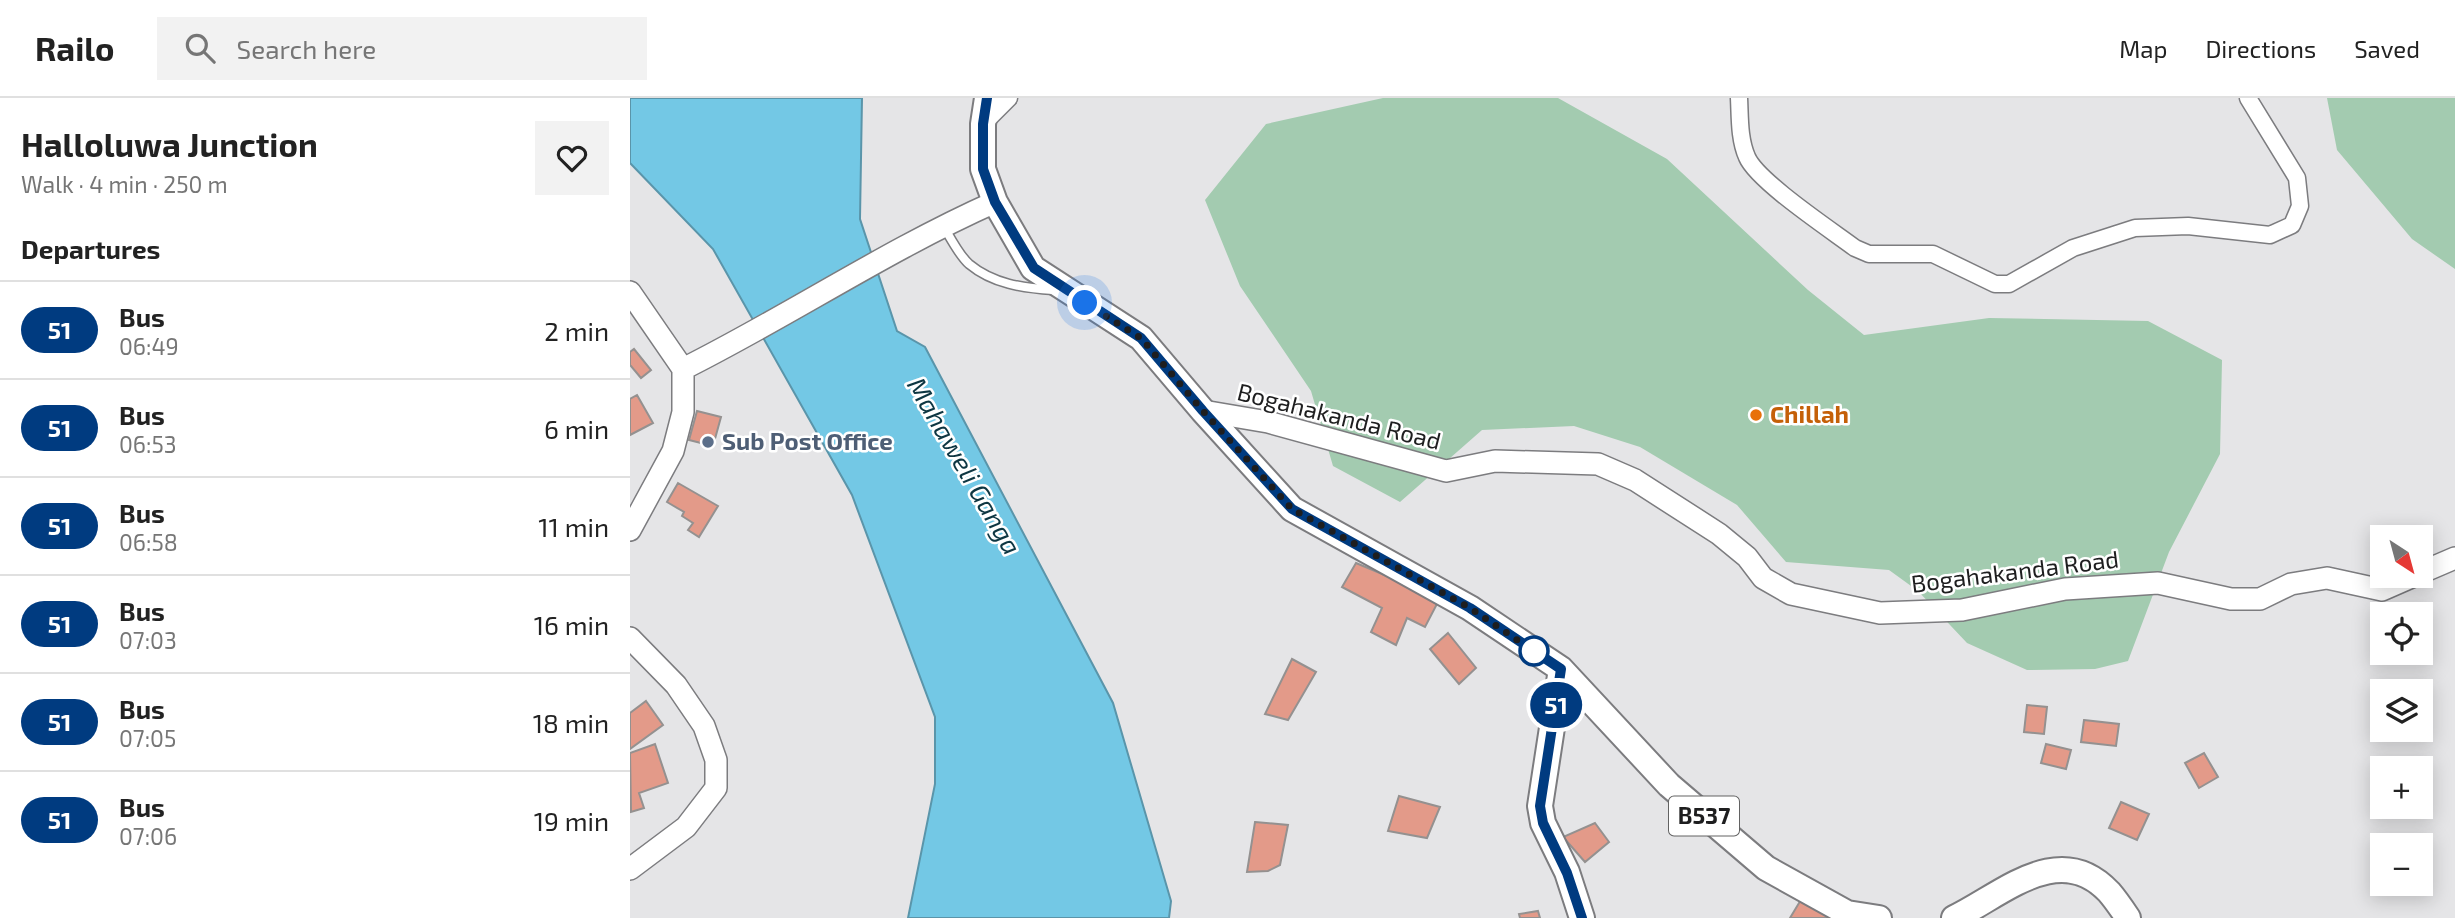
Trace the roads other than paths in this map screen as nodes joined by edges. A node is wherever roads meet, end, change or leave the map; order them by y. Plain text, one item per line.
1 (987, 98) edge
2 (1009, 98) edge
3 (1739, 98) edge
4 (2248, 98) edge
5 (983, 124) junction
6 (995, 202) junction
7 (936, 229) junction
8 (1066, 291) junction
9 (630, 292) edge
10 (683, 369) junction
11 (1203, 411) junction
12 (630, 530) edge
13 (2455, 558) edge
14 (2433, 567) edge
15 (2370, 587) edge
16 (630, 638) edge
17 (1561, 669) junction
18 (630, 869) edge
19 (1582, 918) edge
20 (1878, 918) edge
21 (1954, 918) edge
22 (2128, 918) edge

1 - 5 main road
2 - 5 street
3 - 4 street
5 - 6 main road
6 - 7 street
6 - 8 main road
7 - 8 lane
7 - 10 street
8 - 11 main road
9 - 10 street
10 - 12 street
11 - 15 street, Bogahakanda Road
11 - 17 main road
13 - 14 street
16 - 18 street
17 - 19 main road
17 - 20 main road, B537
21 - 22 main road

